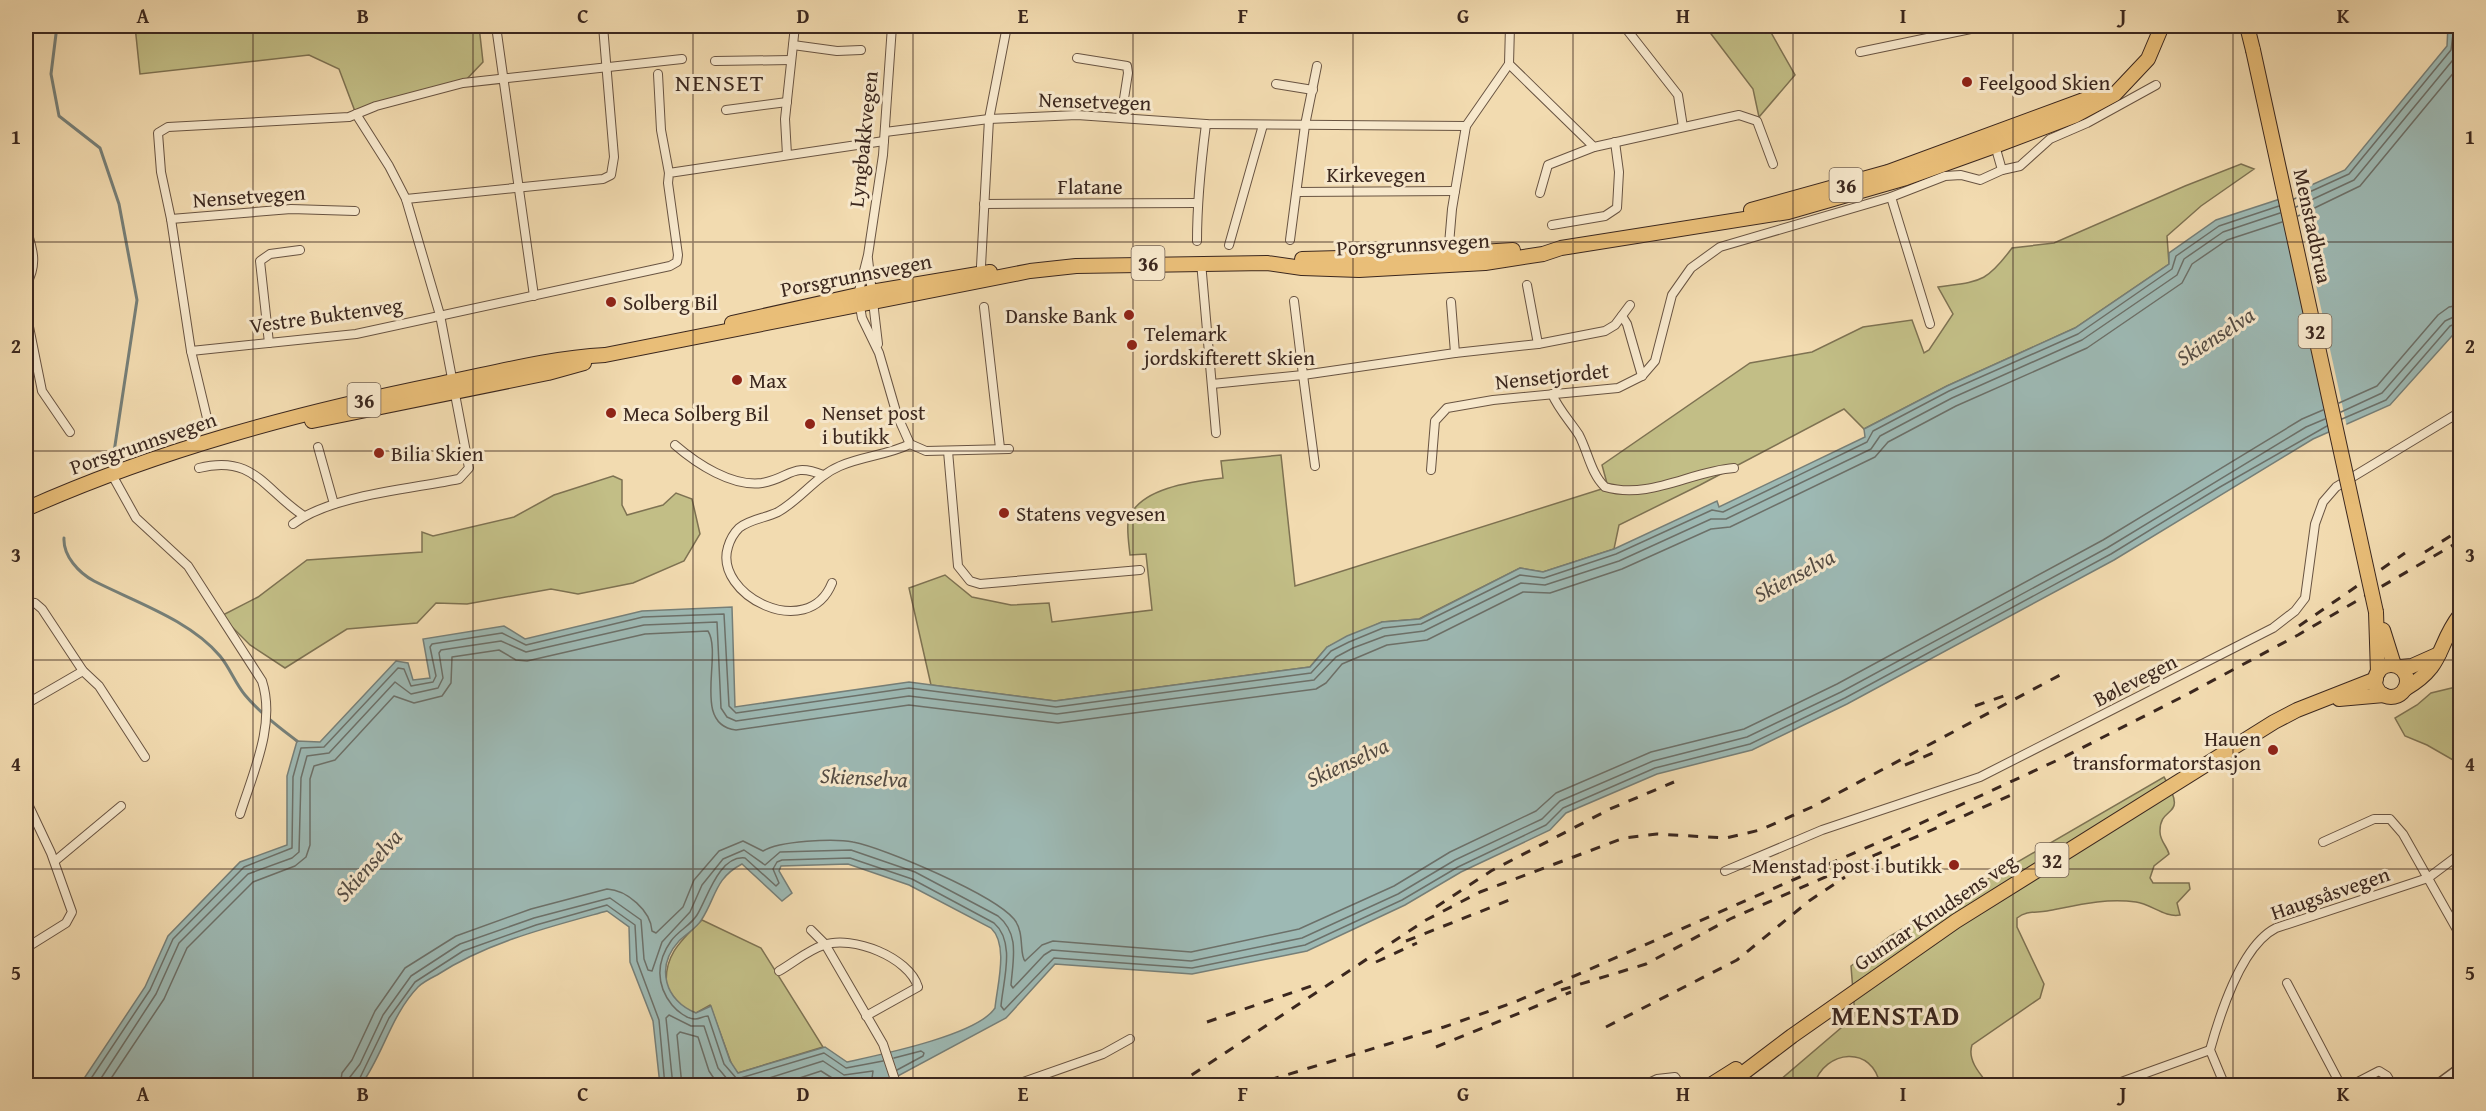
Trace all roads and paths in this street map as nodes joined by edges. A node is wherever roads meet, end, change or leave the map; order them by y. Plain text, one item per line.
1 (496, 26) edge
2 (603, 26) edge
3 (795, 26) edge
4 (892, 26) edge
5 (1007, 26) edge
6 (1510, 26) edge
7 (1624, 26) edge
8 (1984, 26) edge
9 (2162, 26) edge
10 (2247, 26) edge
11 (793, 45) junction
12 (861, 50) dead end
13 (1860, 52) dead end
14 (1077, 58) dead end
15 (682, 59) dead end
16 (791, 60) junction
17 (715, 61) dead end
18 (1509, 64) junction
19 (1317, 66) dead end
20 (606, 67) junction
21 (658, 74) dead end
22 (504, 79) junction
23 (1276, 84) dead end
24 (2156, 85) dead end
25 (1313, 90) junction
26 (787, 102) junction
27 (726, 110) dead end
28 (356, 114) junction
29 (1121, 118) junction
30 (989, 119) junction
31 (1206, 124) junction
32 (1263, 125) junction
33 (1305, 125) junction
34 (1466, 126) junction
35 (1683, 127) junction
36 (885, 132) junction
37 (884, 141) junction
38 (1993, 141) junction
39 (1615, 142) junction
40 (1594, 147) junction
41 (787, 155) junction
42 (1773, 164) dead end
43 (2002, 170) junction
44 (669, 172) junction
45 (519, 188) junction
46 (1455, 191) junction
47 (1298, 192) junction
48 (1540, 193) dead end
49 (1891, 197) junction
50 (406, 199) junction
51 (1196, 203) junction
52 (984, 204) junction
53 (355, 211) dead end
54 (171, 219) junction
55 (1552, 225) dead end
56 (26, 228) edge
57 (1290, 240) dead end
58 (1197, 241) dead end
59 (1229, 245) dead end
60 (300, 250) dead end
61 (30, 253) edge
62 (868, 255) junction
63 (1448, 260) junction
64 (1201, 262) junction
65 (981, 266) dead end
66 (26, 285) edge
67 (1527, 285) dead end
68 (534, 296) junction
69 (866, 299) junction
70 (1294, 301) dead end
71 (1451, 302) dead end
72 (1630, 305) dead end
73 (984, 307) dead end
74 (26, 312) edge
75 (440, 315) junction
76 (1622, 316) junction
77 (1930, 324) dead end
78 (269, 343) junction
79 (1538, 344) junction
80 (190, 351) junction
81 (879, 353) junction
82 (1455, 353) junction
83 (1303, 375) junction
84 (1642, 376) junction
85 (1212, 384) junction
86 (453, 387) junction
87 (1552, 394) junction
88 (2460, 411) edge
89 (207, 418) dead end
90 (70, 432) dead end
91 (1216, 434) dead end
92 (910, 444) junction
93 (675, 445) dead end
94 (318, 447) dead end
95 (948, 451) junction
96 (1315, 466) dead end
97 (199, 468) dead end
98 (1734, 468) dead end
99 (1431, 470) dead end
100 (111, 473) junction
101 (823, 475) junction
102 (334, 504) junction
103 (26, 509) edge
104 (304, 516) junction
105 (293, 524) dead end
106 (1140, 570) dead end
107 (832, 583) dead end
108 (26, 602) edge
109 (2376, 612) junction
110 (2460, 615) edge
111 (2441, 653) junction
112 (2397, 666) junction
113 (83, 671) junction
114 (2377, 676) junction
115 (2405, 689) junction
116 (2384, 695) junction
117 (2322, 701) junction
118 (26, 704) edge
119 (145, 757) dead end
120 (26, 800) edge
121 (121, 806) dead end
122 (240, 814) dead end
123 (2323, 842) dead end
124 (2460, 854) edge
125 (55, 861) junction
126 (1725, 871) dead end
127 (2428, 878) junction
128 (811, 930) dead end
129 (2460, 935) edge
130 (825, 944) junction
131 (26, 948) edge
132 (779, 971) dead end
133 (2287, 983) dead end
134 (866, 1016) junction
135 (1792, 1036) junction
136 (1130, 1040) dead end
137 (2210, 1050) junction
138 (2456, 1073) edge
139 (896, 1083) edge
140 (1012, 1086) edge
141 (1642, 1086) edge
142 (1681, 1086) edge
143 (1709, 1086) edge
144 (1726, 1086) edge
145 (2110, 1086) edge
146 (2225, 1086) edge
147 (2344, 1086) edge
148 (2350, 1086) edge
149 (2393, 1086) edge
150 (2437, 1086) edge
151 (2459, 1086) edge

1 - 22 street
2 - 20 street
3 - 11 street
4 - 36 street, Lyngbakkvegen
5 - 30 street
6 - 18 street
7 - 35 street
8 - 13 street
9 - 38 main road, Porsgrunnsvegen / 36
10 - 109 main road, Menstadbrua / 32, bridge
11 - 12 street
11 - 16 street
14 - 29 street
15 - 20 street
16 - 17 street
16 - 26 street
18 - 34 street, Kirkevegen
18 - 40 street
19 - 25 street
20 - 22 street
20 - 45 street
21 - 44 street
22 - 28 street
22 - 45 street
23 - 25 street
24 - 43 street
25 - 33 street
26 - 27 street
26 - 41 street
28 - 50 street
28 - 54 street
29 - 30 street, Nensetvegen
29 - 31 street, Nensetvegen
30 - 36 street, Nensetvegen
30 - 52 street
31 - 32 street, Nensetvegen
31 - 51 street
32 - 33 street, Nensetvegen
32 - 59 street
33 - 34 street, Nensetvegen
33 - 47 street
34 - 46 street, Kirkevegen
35 - 39 street
35 - 42 street
36 - 37 street, Lyngbakkvegen
37 - 41 street
37 - 62 street, Lyngbakkvegen
38 - 43 street
38 - 63 main road, Porsgrunnsvegen / 36
39 - 40 street
39 - 55 street
40 - 48 street
41 - 44 street
43 - 49 street
44 - 68 street, Vestre Buktenveg
45 - 50 street
45 - 68 street
46 - 47 street, Kirkevegen
46 - 63 street, Kirkevegen
47 - 57 street
49 - 77 street
49 - 84 street
50 - 75 street
51 - 52 street, Flatane
51 - 58 street
52 - 65 street
53 - 54 street, Nensetvegen
54 - 80 street, Nensetvegen
56 - 61 street
60 - 78 street
61 - 66 street
62 - 69 street, Lyngbakkvegen
62 - 69 street, Lyngbakkvegen
63 - 64 main road, Porsgrunnsvegen / 36
64 - 69 main road, Porsgrunnsvegen / 36
64 - 85 street
67 - 79 street
68 - 75 street, Vestre Buktenveg
69 - 81 street
69 - 81 street
69 - 86 main road, Porsgrunnsvegen / 36
70 - 83 street
71 - 82 street
72 - 76 street
73 - 95 street
74 - 90 street
75 - 78 street, Vestre Buktenveg
75 - 86 street
76 - 79 street
76 - 84 street
78 - 80 street, Vestre Buktenveg
79 - 82 street
80 - 89 street
81 - 92 street
82 - 83 street
83 - 85 street
83 - 96 street
84 - 87 street, Nensetjordet
85 - 91 street
86 - 100 main road, Porsgrunnsvegen / 36
86 - 102 street
87 - 98 street
87 - 99 street, Nensetjordet
88 - 126 street, Bølevegen
92 - 95 street
92 - 101 street
93 - 101 street
94 - 102 street
95 - 106 street
97 - 104 street
100 - 103 main road, Porsgrunnsvegen / 36
100 - 122 street
101 - 107 street
102 - 104 street
104 - 105 street
108 - 113 street
109 - 112 main road, Menstadbrua / 32
109 - 114 main road, Menstadbrua / 32
110 - 111 main road, 32
111 - 112 main road, 32
111 - 115 main road, 32
112 - 114 main road, 32
112 - 115 main road, 32
113 - 118 street
113 - 119 street
114 - 116 main road, 32
114 - 117 main road, Gunnar Knudsens veg / 32
115 - 116 main road, 32
116 - 117 main road, Gunnar Knudsens veg / 32
117 - 135 main road, Gunnar Knudsens veg / 32
120 - 125 street
121 - 125 street
123 - 127 street, Haugsåsvegen
124 - 127 street, Haugsåsvegen
125 - 131 street
127 - 129 street, Haugsåsvegen
127 - 137 street, Haugsåsvegen
128 - 130 street
130 - 132 street
130 - 134 street
130 - 134 street
133 - 147 street
134 - 139 street
135 - 143 main road, Gunnar Knudsens veg / 32
135 - 144 main road, Gunnar Knudsens veg / 32
136 - 140 street
137 - 145 street
137 - 146 street
138 - 150 street
138 - 151 street
141 - 142 street
148 - 149 street

